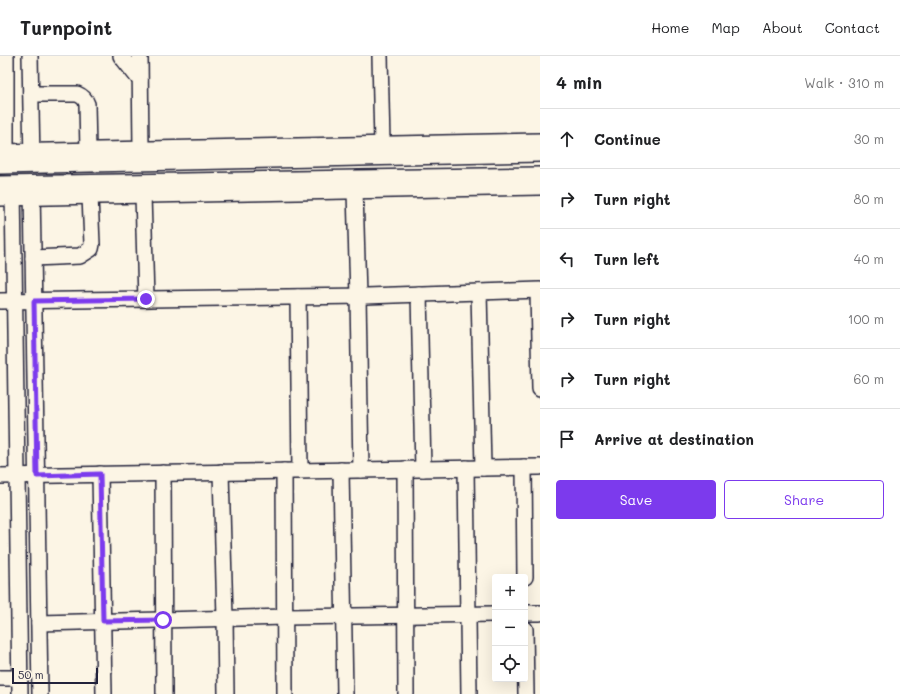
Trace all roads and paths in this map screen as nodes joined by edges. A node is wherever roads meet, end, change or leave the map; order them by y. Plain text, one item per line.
1 (6, 56) edge
2 (30, 56) edge
3 (121, 56) edge
4 (140, 56) edge
5 (380, 56) edge
6 (140, 80) junction
7 (31, 94) junction
8 (3, 95) edge
9 (540, 141) edge
10 (382, 144) junction
11 (141, 150) junction
12 (88, 151) junction
13 (540, 154) edge
14 (14, 160) edge
15 (540, 175) edge
16 (540, 187) edge
17 (16, 190) edge
18 (355, 191) junction
19 (143, 195) junction
20 (90, 196) junction
21 (7, 258) edge
22 (33, 258) junction
23 (539, 290) edge
24 (479, 292) junction
25 (419, 294) junction
26 (358, 296) junction
27 (298, 297) junction
28 (146, 299) junction
29 (7, 301) edge
30 (34, 301) junction
31 (540, 389) edge
32 (524, 467) junction
33 (540, 467) edge
34 (466, 468) junction
35 (483, 468) junction
36 (406, 469) junction
37 (423, 469) junction
38 (341, 470) junction
39 (361, 470) junction
40 (284, 471) junction
41 (300, 471) junction
42 (221, 472) junction
43 (163, 473) junction
44 (100, 474) junction
45 (0, 476) edge
46 (17, 476) junction
47 (37, 476) junction
48 (525, 574) edge
49 (528, 613) edge
50 (540, 613) edge
51 (468, 614) junction
52 (492, 614) edge
53 (406, 615) junction
54 (344, 616) junction
55 (284, 617) junction
56 (225, 618) junction
57 (163, 620) junction
58 (103, 621) junction
59 (39, 623) junction
60 (525, 646) edge
61 (0, 678) edge
62 (20, 678) junction
63 (20, 694) edge
64 (40, 694) edge
65 (104, 694) edge
66 (164, 694) edge
67 (226, 694) edge
68 (285, 694) edge
69 (345, 694) edge
70 (406, 694) edge
71 (469, 694) edge
72 (526, 694) edge

1 - 8 street
2 - 7 street
3 - 6 street
4 - 6 street
5 - 10 street
6 - 11 street
7 - 12 street
7 - 14 street
8 - 14 street
9 - 10 street
10 - 11 street
11 - 12 street
12 - 14 street
13 - 14 street
14 - 17 street
15 - 17 street
16 - 18 street
17 - 20 street
17 - 21 street
17 - 22 street
18 - 19 street
18 - 26 street
19 - 20 street
19 - 28 street
20 - 22 street
21 - 29 street
22 - 30 street
23 - 24 street
23 - 31 street
24 - 25 street
24 - 35 street
25 - 26 street
25 - 37 street
26 - 27 street
26 - 39 street
27 - 28 street
27 - 41 street
28 - 30 street
29 - 30 street
29 - 46 street
30 - 47 street
32 - 33 street
32 - 35 street
32 - 48 street
34 - 35 street
34 - 37 street
34 - 51 street
36 - 37 street
36 - 39 street
36 - 53 street
38 - 39 street
38 - 41 street
38 - 54 street
40 - 41 street
40 - 42 street
40 - 55 street
42 - 43 street
42 - 56 street
43 - 44 street
43 - 57 street
44 - 47 street
44 - 58 street
45 - 46 street
46 - 47 street
46 - 62 street
47 - 59 street
49 - 50 street
51 - 52 street
51 - 53 street
51 - 71 street
53 - 54 street
53 - 70 street
54 - 55 street
54 - 69 street
55 - 56 street
55 - 68 street
56 - 57 street
56 - 67 street
57 - 58 street
57 - 66 street
58 - 59 street
58 - 65 street
59 - 64 street
60 - 72 street
61 - 62 street
62 - 63 street

